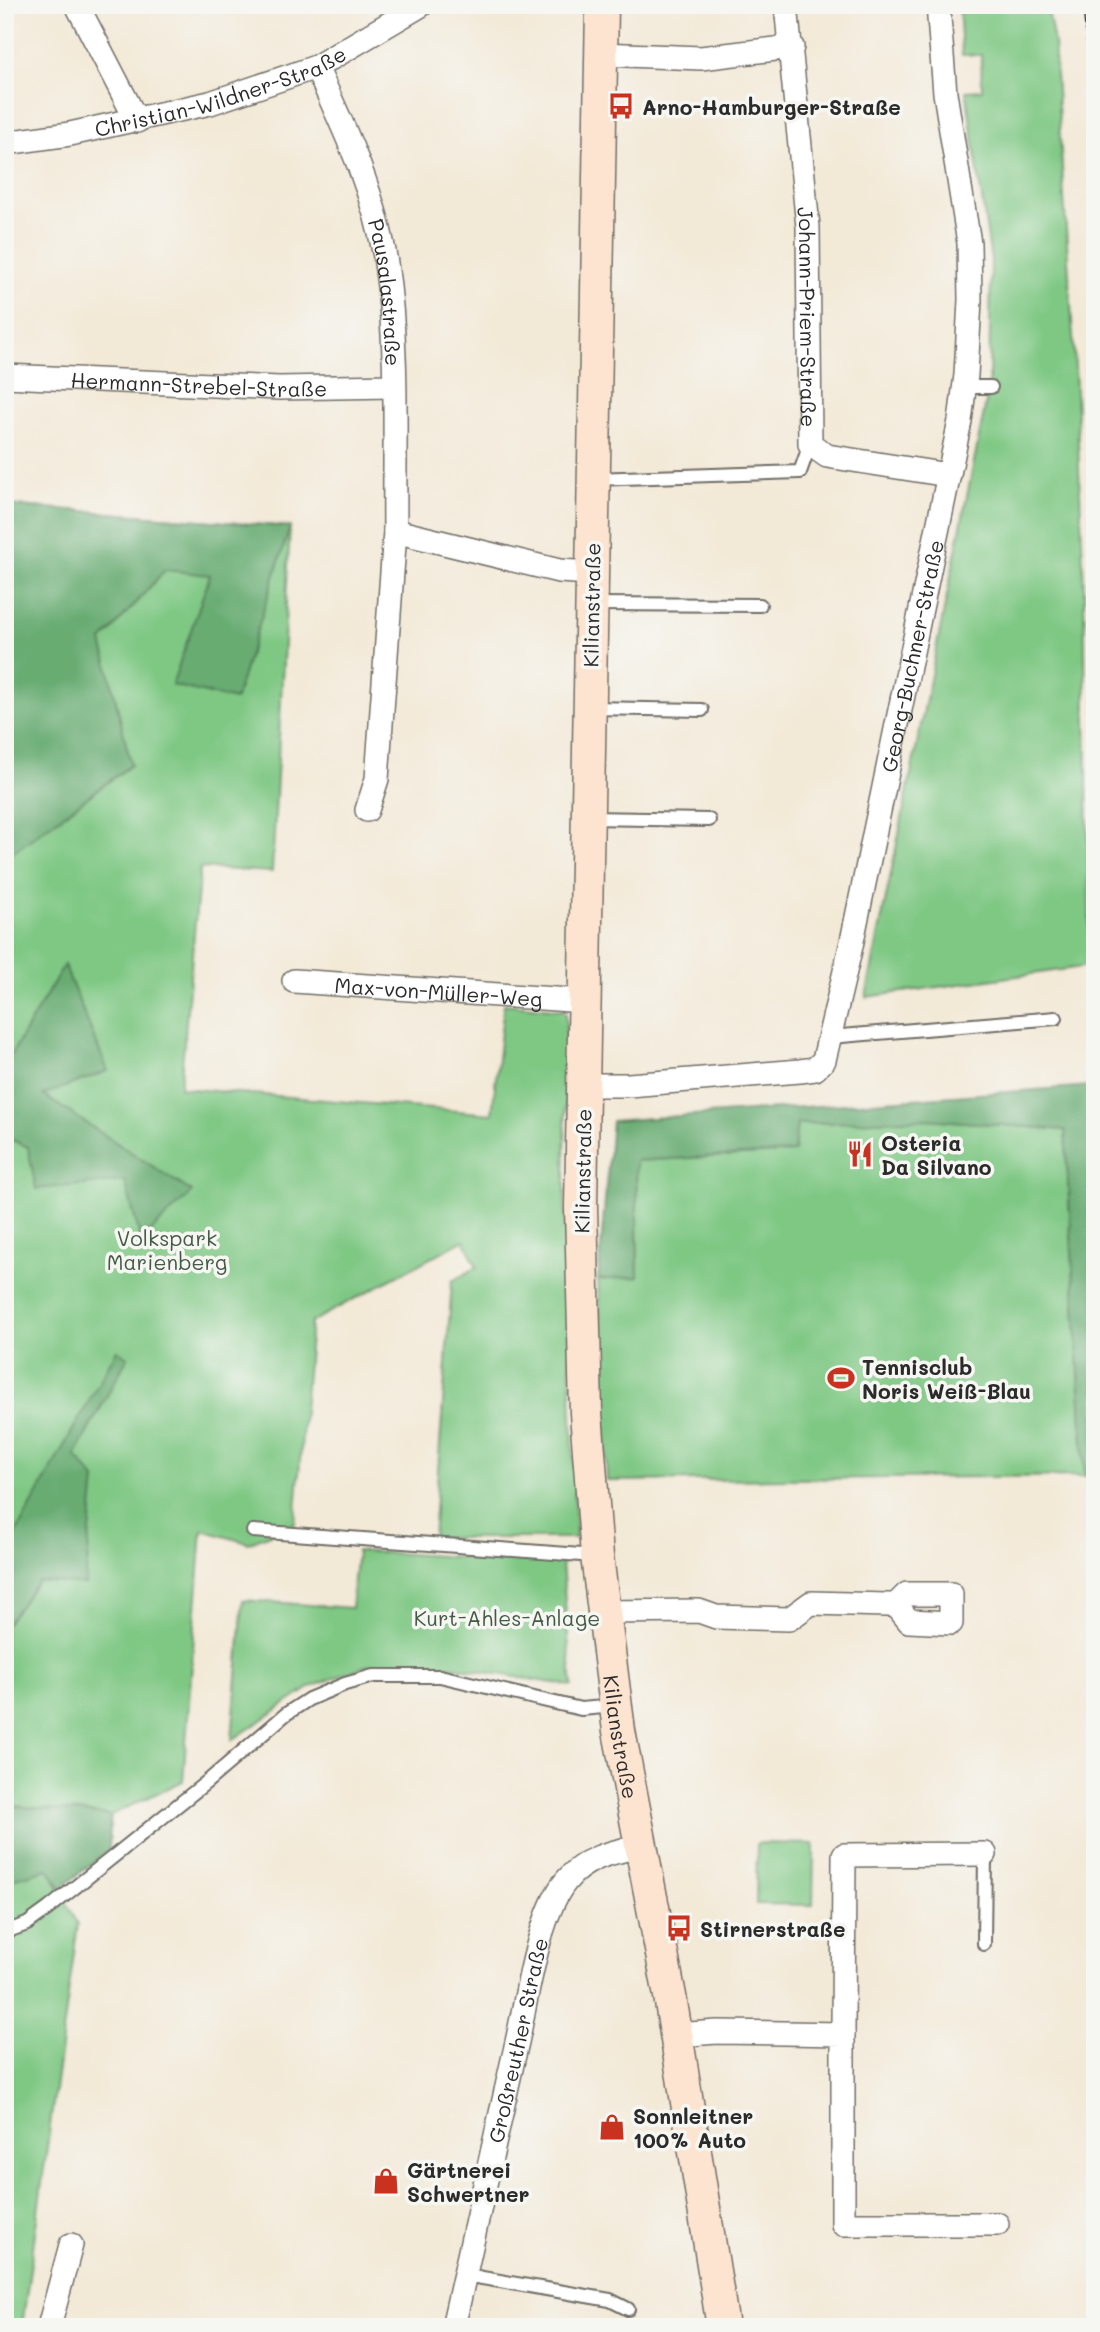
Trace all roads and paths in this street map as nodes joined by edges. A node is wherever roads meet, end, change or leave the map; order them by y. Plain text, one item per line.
1 (77, 5) edge
2 (421, 5) edge
3 (602, 5) edge
4 (786, 5) edge
5 (937, 5) edge
6 (792, 47) junction
7 (601, 54) junction
8 (316, 67) junction
9 (137, 121) junction
10 (5, 143) edge
11 (5, 376) edge
12 (393, 386) junction
13 (965, 387) junction
14 (991, 387) dead end
15 (810, 444) junction
16 (948, 475) junction
17 (593, 479) junction
18 (395, 531) junction
19 (592, 573) junction
20 (591, 604) junction
21 (760, 605) dead end
22 (589, 708) junction
23 (702, 710) dead end
24 (367, 810) dead end
25 (587, 818) junction
26 (709, 820) dead end
27 (294, 981) dead end
28 (585, 1001) junction
29 (1056, 1018) dead end
30 (830, 1037) junction
31 (584, 1084) junction
32 (253, 1531) dead end
33 (597, 1556) junction
34 (896, 1605) dead end
35 (603, 1612) junction
36 (615, 1706) junction
37 (641, 1846) junction
38 (985, 1854) joint
39 (5, 1932) edge
40 (984, 1944) dead end
41 (843, 2034) junction
42 (676, 2035) junction
43 (997, 2224) dead end
44 (71, 2245) dead end
45 (465, 2275) junction
46 (628, 2309) dead end
47 (50, 2327) edge
48 (453, 2327) edge
49 (723, 2327) edge

1 - 9 street
2 - 8 street, Christian-Wildner-Straße
3 - 7 main road, Kilianstraße
4 - 6 street
5 - 13 street, Georg-Buchner-Straße
6 - 7 street
6 - 15 street, Johann-Priem-Straße
7 - 17 main road, Kilianstraße
8 - 9 street, Christian-Wildner-Straße
8 - 12 street, Pausalastraße
9 - 10 street, Christian-Wildner-Straße
11 - 12 street, Hermann-Strebel-Straße
12 - 18 street, Pausalastraße
13 - 14 lane
13 - 16 street, Georg-Buchner-Straße
15 - 16 street, Johann-Priem-Straße
15 - 17 lane
16 - 30 street, Georg-Buchner-Straße
17 - 19 main road, Kilianstraße
18 - 19 street
18 - 24 street, Pausalastraße
19 - 20 main road, Kilianstraße
20 - 21 lane
20 - 22 main road, Kilianstraße
22 - 23 lane
22 - 25 main road, Kilianstraße
25 - 26 lane
25 - 28 main road, Kilianstraße
27 - 28 street, Max-von-Müller-Weg
28 - 31 main road, Kilianstraße
29 - 30 lane
30 - 31 street, Georg-Buchner-Straße
31 - 33 main road, Kilianstraße
32 - 33 lane
33 - 35 main road, Kilianstraße
34 - 35 street
35 - 36 main road, Kilianstraße
36 - 37 main road, Kilianstraße
36 - 39 lane
37 - 42 main road, Kilianstraße
37 - 45 street, Großreuther Straße
38 - 40 lane
38 - 41 street
41 - 42 street
41 - 43 street
42 - 49 main road, Kilianstraße
44 - 47 street
45 - 46 lane
45 - 48 street, Großreuther Straße

